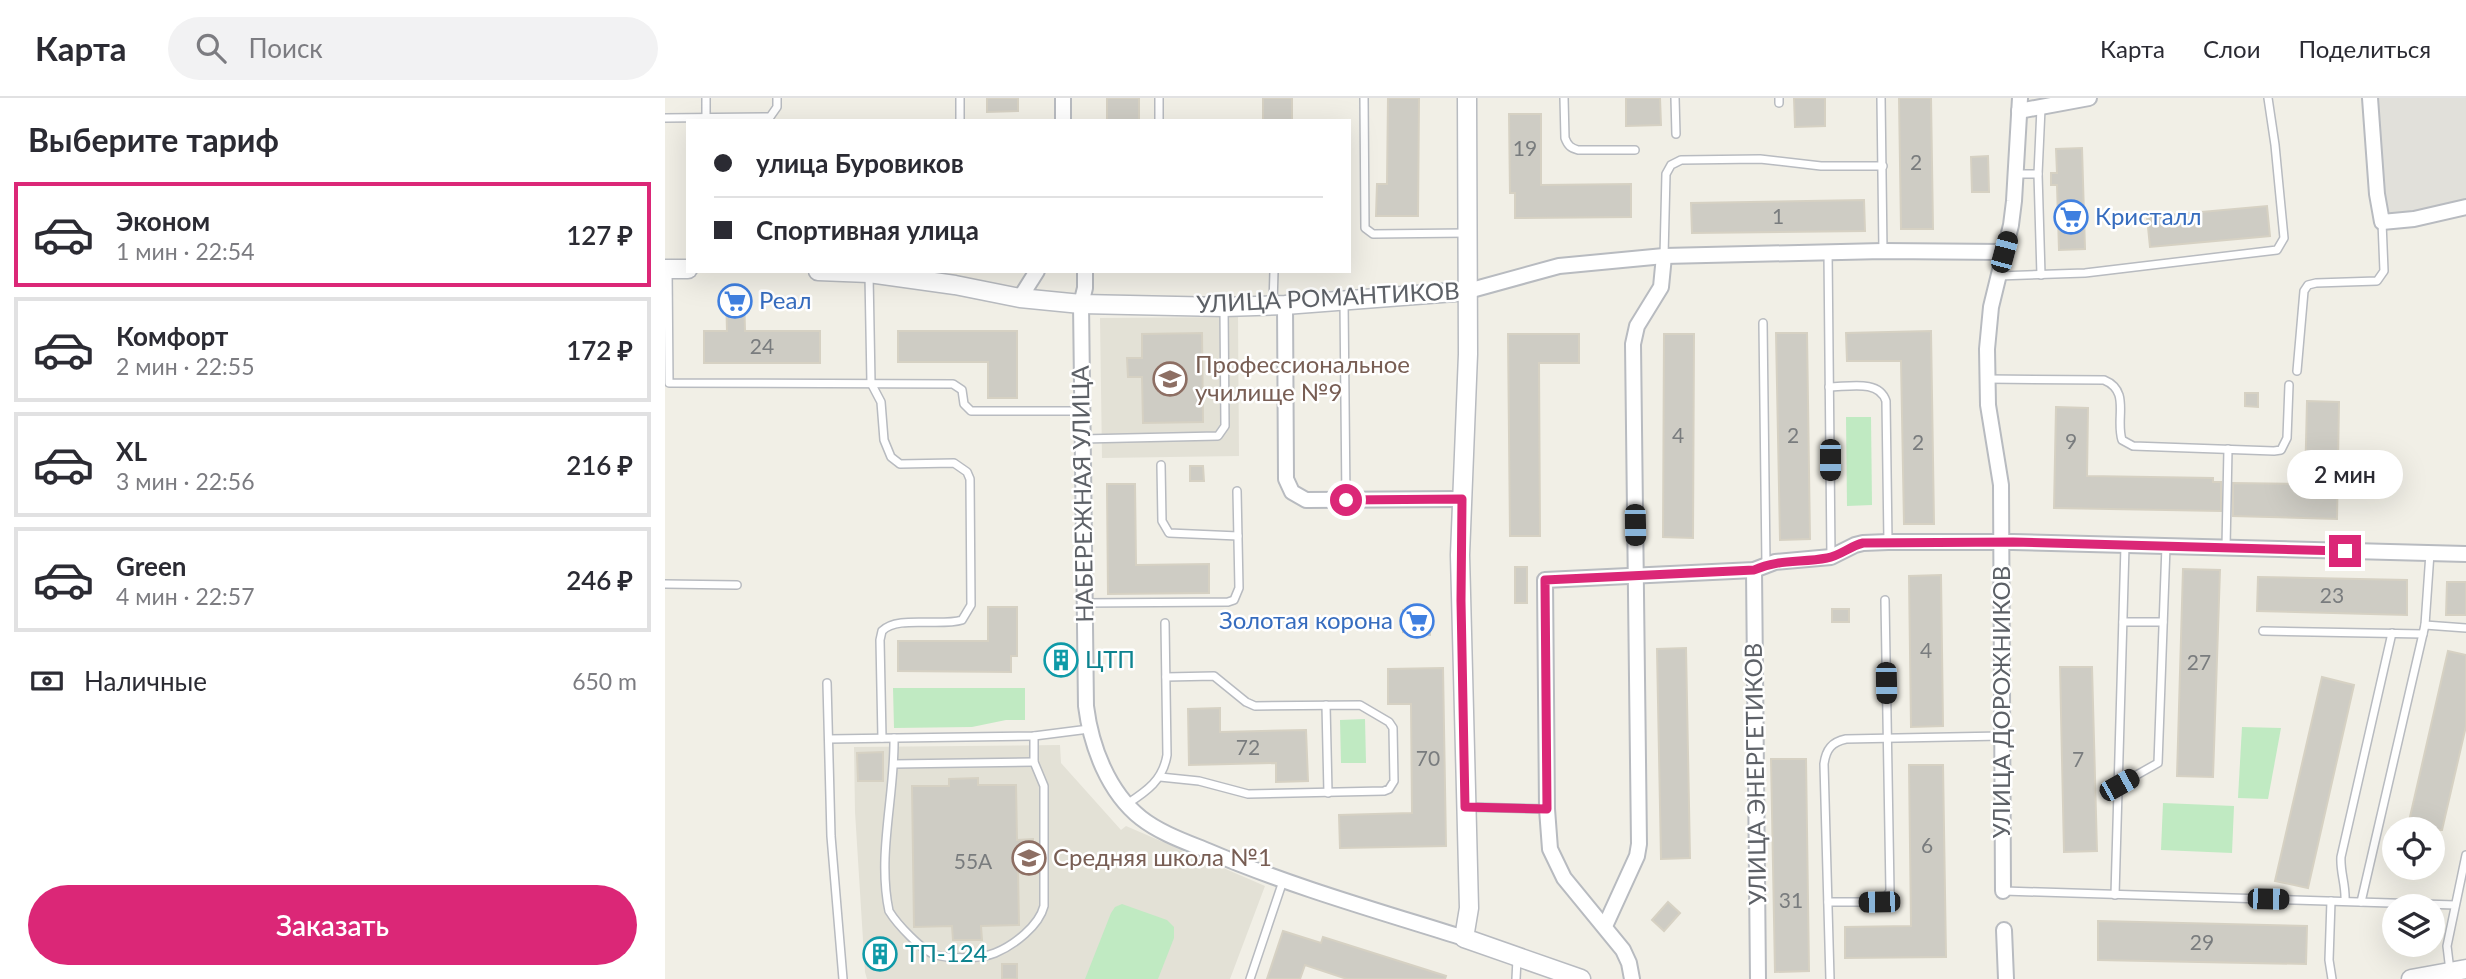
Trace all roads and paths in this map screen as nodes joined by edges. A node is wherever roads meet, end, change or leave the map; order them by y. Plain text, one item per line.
1 (706, 98) edge
2 (777, 98) edge
3 (960, 98) edge
4 (1063, 98) edge
5 (1159, 98) edge
6 (1363, 98) edge
7 (1467, 98) edge
8 (1565, 98) edge
9 (1675, 98) edge
10 (1881, 98) edge
11 (2089, 98) edge
12 (2268, 98) edge
13 (2370, 98) edge
14 (2020, 104) edge
15 (2041, 107) junction
16 (665, 118) edge
17 (706, 118) junction
18 (960, 119) edge
19 (1063, 119) edge
20 (1159, 119) edge
21 (1676, 134) dead end
22 (1635, 150) dead end
23 (1883, 166) junction
24 (2038, 173) junction
25 (2016, 174) junction
26 (2466, 207) edge
27 (2382, 222) junction
28 (1468, 233) junction
29 (1883, 251) junction
30 (1828, 252) junction
31 (2004, 252) junction
32 (1664, 256) junction
33 (667, 269) edge
34 (686, 269) edge
35 (869, 273) edge
36 (876, 273) edge
37 (1036, 273) edge
38 (1085, 273) edge
39 (1274, 273) edge
40 (2041, 275) junction
41 (1998, 276) junction
42 (1468, 291) junction
43 (1020, 298) junction
44 (1344, 301) junction
45 (1081, 304) junction
46 (1279, 306) junction
47 (1224, 307) junction
48 (1763, 323) dead end
49 (2297, 371) dead end
50 (1987, 379) junction
51 (871, 383) junction
52 (2289, 385) dead end
53 (1829, 387) junction
54 (1081, 411) junction
55 (1082, 439) junction
56 (2228, 449) junction
57 (1161, 465) dead end
58 (1237, 491) dead end
59 (1462, 499) junction
60 (1346, 500) junction
61 (1238, 536) junction
62 (1888, 542) junction
63 (2002, 543) junction
64 (2125, 545) junction
65 (2166, 546) junction
66 (2226, 548) junction
67 (2430, 553) junction
68 (2466, 554) edge
69 (1831, 557) junction
70 (1760, 567) junction
71 (1636, 577) junction
72 (665, 584) edge
73 (737, 585) dead end
74 (1885, 600) dead end
75 (1084, 603) junction
76 (2123, 621) junction
77 (2163, 622) junction
78 (1165, 623) dead end
79 (2425, 625) junction
80 (2466, 628) edge
81 (2263, 631) dead end
82 (2392, 633) junction
83 (2424, 634) junction
84 (1166, 677) junction
85 (827, 683) dead end
86 (1326, 705) junction
87 (1089, 729) junction
88 (1034, 736) junction
89 (2002, 736) junction
90 (882, 738) junction
91 (894, 738) junction
92 (829, 739) junction
93 (1887, 739) junction
94 (1034, 762) junction
95 (894, 764) junction
96 (1160, 778) junction
97 (2119, 785) junction
98 (1328, 793) junction
99 (1127, 804) junction
100 (1465, 807) junction
101 (1547, 809) junction
102 (2465, 861) edge
103 (1284, 880) junction
104 (2003, 891) joint
105 (2115, 895) junction
106 (2332, 901) junction
107 (2345, 901) junction
108 (1828, 902) junction
109 (2361, 902) junction
110 (2455, 905) junction
111 (1605, 926) junction
112 (2004, 930) dead end
113 (1464, 938) junction
114 (1517, 956) junction
115 (2458, 971) edge
116 (843, 979) edge
117 (1250, 979) edge
118 (1516, 979) edge
119 (1581, 979) edge
120 (1632, 979) edge
121 (1758, 979) edge
122 (1830, 979) edge
123 (2006, 979) edge
124 (2332, 979) edge
125 (2411, 979) edge

1 - 17 lane
2 - 17 lane
3 - 18 lane
4 - 19 street
5 - 20 lane
6 - 28 lane
7 - 28 street
8 - 22 lane
9 - 21 lane
10 - 23 lane
11 - 15 street
12 - 40 lane
13 - 27 street
14 - 15 street
14 - 25 street, УЛИЦА ДОРОЖНИКОВ
15 - 24 lane
16 - 17 lane
23 - 29 lane
23 - 32 lane
24 - 25 lane
24 - 40 lane
25 - 31 street, УЛИЦА ДОРОЖНИКОВ
26 - 27 street
27 - 49 lane
28 - 42 street
29 - 30 street, УЛИЦА РОМАНТИКОВ
29 - 31 street, УЛИЦА РОМАНТИКОВ
30 - 32 street, УЛИЦА РОМАНТИКОВ
30 - 53 lane
31 - 41 street, УЛИЦА ДОРОЖНИКОВ
32 - 42 street, УЛИЦА РОМАНТИКОВ
32 - 71 street
33 - 34 street
33 - 51 lane
35 - 51 lane
36 - 43 street, УЛИЦА РОМАНТИКОВ
37 - 43 street
38 - 45 street, НАБЕРЕЖНАЯ УЛИЦА
39 - 46 lane
40 - 41 lane
41 - 50 street, УЛИЦА ДОРОЖНИКОВ
42 - 44 street, УЛИЦА РОМАНТИКОВ
42 - 59 street
43 - 45 street, УЛИЦА РОМАНТИКОВ
44 - 46 street, УЛИЦА РОМАНТИКОВ
44 - 60 lane
45 - 47 street, УЛИЦА РОМАНТИКОВ
45 - 54 street, НАБЕРЕЖНАЯ УЛИЦА
46 - 47 street, УЛИЦА РОМАНТИКОВ
46 - 60 street
47 - 55 lane
48 - 70 lane
50 - 56 lane
50 - 63 street, УЛИЦА ДОРОЖНИКОВ
51 - 54 lane
51 - 90 lane
52 - 56 lane
53 - 62 lane
53 - 69 lane
54 - 55 street, НАБЕРЕЖНАЯ УЛИЦА
55 - 75 street, НАБЕРЕЖНАЯ УЛИЦА
56 - 66 lane
57 - 61 lane
58 - 61 lane
59 - 60 street
59 - 100 street
61 - 75 lane
62 - 63 street
62 - 69 street
63 - 64 street
63 - 89 street, УЛИЦА ДОРОЖНИКОВ
64 - 65 street
64 - 76 lane
65 - 66 street
65 - 77 lane
66 - 67 street
67 - 68 street
67 - 79 lane
69 - 70 street
70 - 71 street
70 - 121 street, УЛИЦА ЭНЕРГЕТИКОВ
71 - 101 street
71 - 111 street
72 - 73 lane
74 - 93 lane
75 - 87 street, НАБЕРЕЖНАЯ УЛИЦА
76 - 77 lane
76 - 97 lane
77 - 97 lane
78 - 84 lane
79 - 80 lane
79 - 83 lane
81 - 82 lane
82 - 83 lane
82 - 107 lane
83 - 109 lane
84 - 86 lane
84 - 96 lane
85 - 92 lane
86 - 98 lane
86 - 98 lane
87 - 88 lane
87 - 99 street, НАБЕРЕЖНАЯ УЛИЦА
88 - 91 lane
88 - 94 lane
89 - 93 lane
89 - 104 street, УЛИЦА ДОРОЖНИКОВ
90 - 91 lane
90 - 92 lane
91 - 95 lane
92 - 116 lane
93 - 108 lane
93 - 108 lane
94 - 95 lane
94 - 95 lane
96 - 98 lane
96 - 99 lane
97 - 105 lane
99 - 103 street, НАБЕРЕЖНАЯ УЛИЦА
100 - 101 lane
100 - 113 street
101 - 111 street
102 - 110 lane
103 - 113 street, НАБЕРЕЖНАЯ УЛИЦА
103 - 117 lane
104 - 105 lane
105 - 106 lane
106 - 107 lane
106 - 124 lane
107 - 109 lane
108 - 122 lane
109 - 110 lane
110 - 115 lane
111 - 120 street
112 - 123 street
113 - 114 street
114 - 118 lane
114 - 119 street
115 - 125 street

